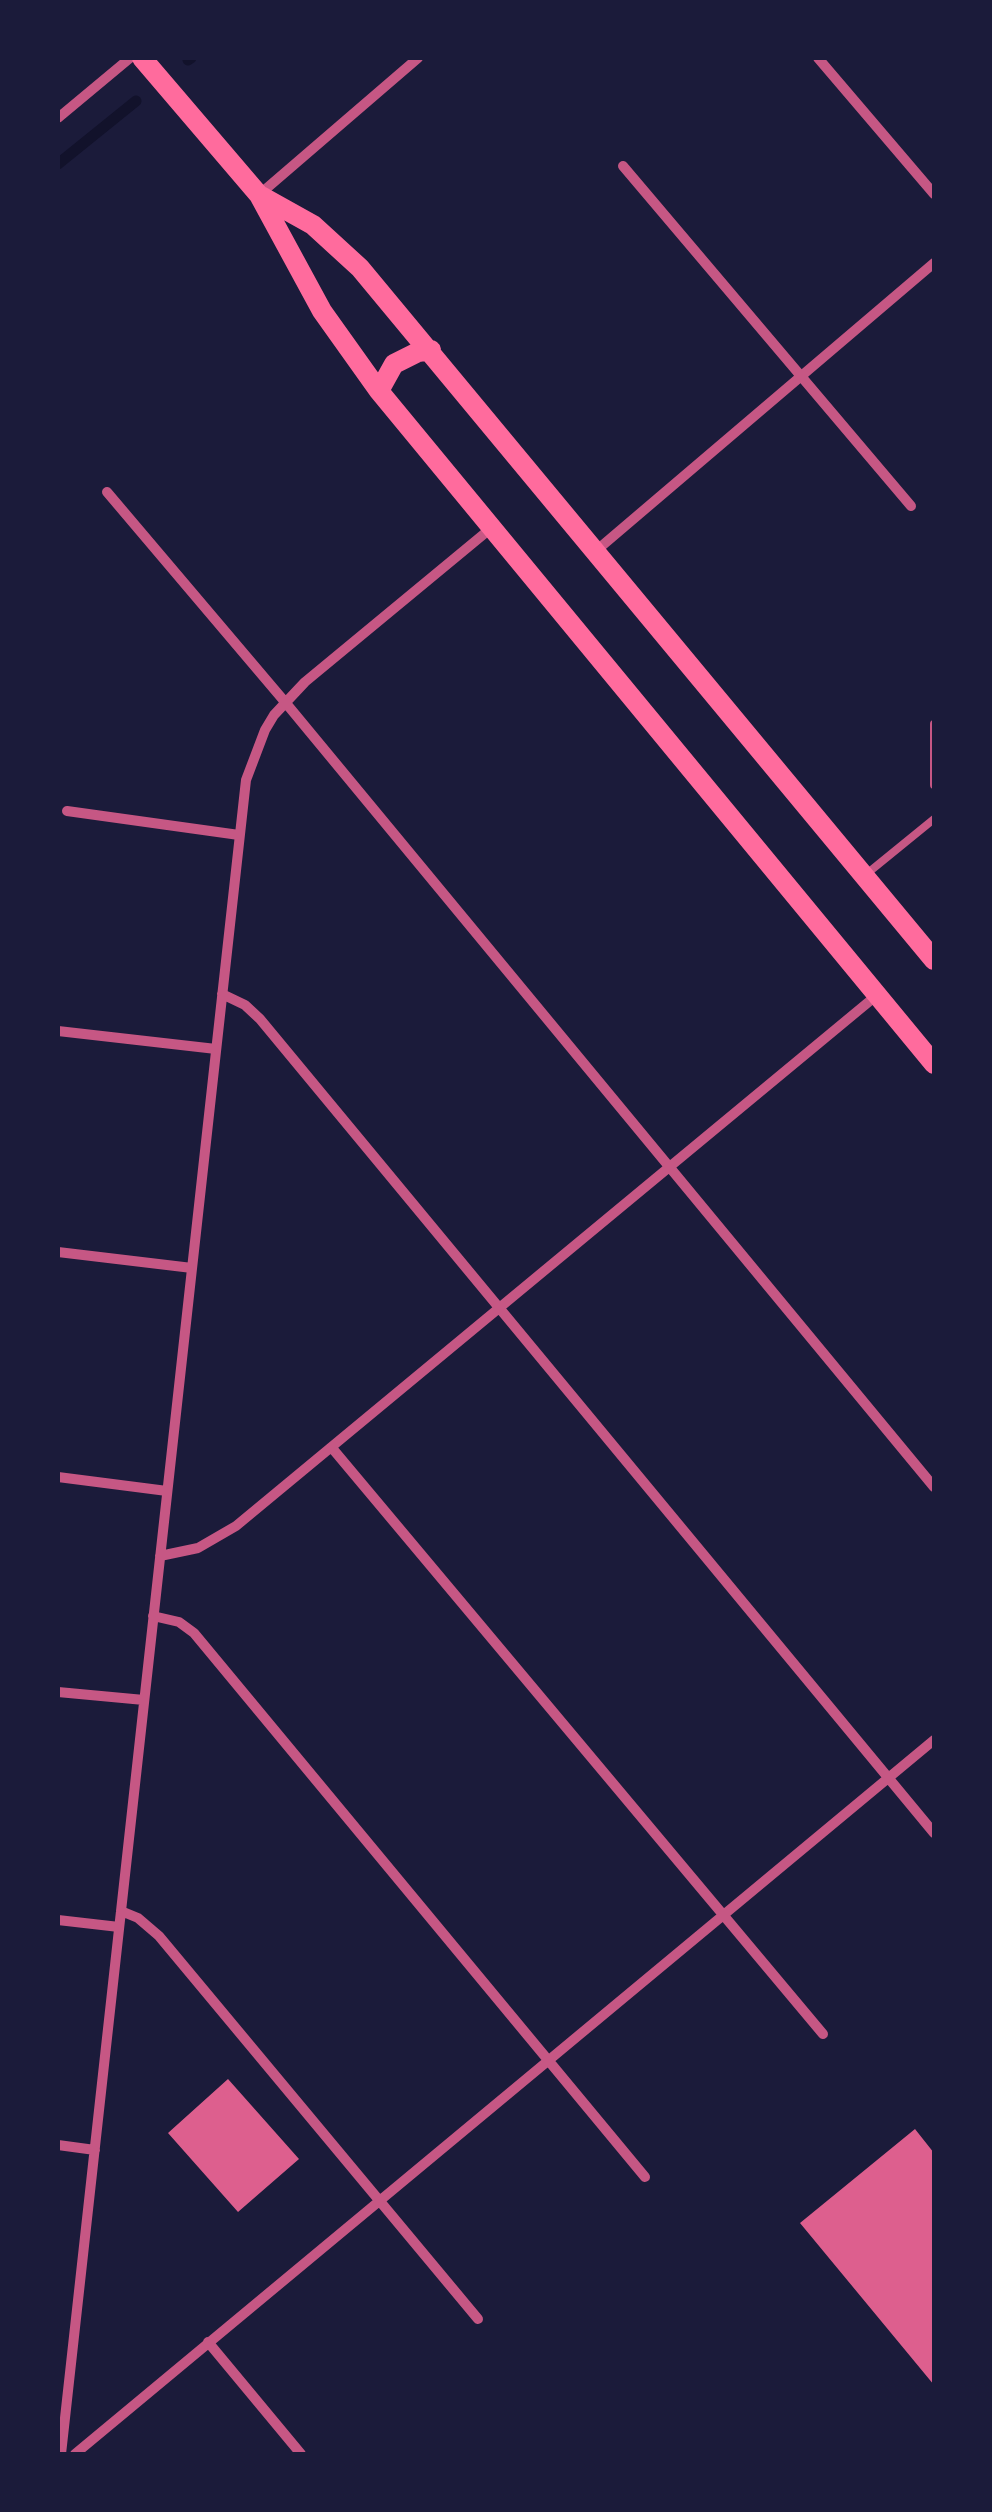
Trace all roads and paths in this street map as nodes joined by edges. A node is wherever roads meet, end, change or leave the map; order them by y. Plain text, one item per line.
1 (130, 58) edge
2 (142, 58) edge
3 (418, 58) edge
4 (818, 58) edge
5 (58, 118) edge
6 (623, 166) dead end
7 (934, 194) edge
8 (259, 195) junction
9 (934, 263) edge
10 (431, 350) junction
11 (802, 376) junction
12 (378, 391) junction
13 (107, 492) dead end
14 (911, 506) dead end
15 (490, 529) junction
16 (597, 550) junction
17 (285, 702) junction
18 (934, 724) edge
19 (934, 785) edge
20 (66, 811) dead end
21 (934, 819) edge
22 (239, 835) junction
23 (863, 876) junction
24 (934, 960) edge
25 (222, 994) junction
26 (877, 994) junction
27 (58, 1031) edge
28 (216, 1050) junction
29 (934, 1064) edge
30 (670, 1167) junction
31 (58, 1252) edge
32 (192, 1268) junction
33 (499, 1308) junction
34 (332, 1448) junction
35 (58, 1477) edge
36 (934, 1487) edge
37 (167, 1491) junction
38 (160, 1556) junction
39 (153, 1616) junction
40 (58, 1692) edge
41 (144, 1700) junction
42 (934, 1740) edge
43 (889, 1778) junction
44 (934, 1833) edge
45 (121, 1911) junction
46 (723, 1915) junction
47 (58, 1920) edge
48 (119, 1928) junction
49 (822, 2034) dead end
50 (548, 2060) junction
51 (58, 2145) edge
52 (95, 2150) junction
53 (645, 2177) dead end
54 (379, 2200) junction
55 (478, 2320) dead end
56 (208, 2342) junction
57 (58, 2364) edge
58 (71, 2366) junction
59 (61, 2454) edge
60 (75, 2454) edge
61 (301, 2454) edge

1 - 5 street
2 - 8 main road
3 - 8 street
4 - 7 street
6 - 11 street
8 - 10 main road
8 - 12 main road
9 - 11 street
10 - 12 main road
10 - 16 main road
11 - 14 street
11 - 16 street
12 - 15 main road
13 - 17 street
15 - 17 street
15 - 26 main road
16 - 23 main road
17 - 22 street
17 - 30 street
18 - 19 lane
20 - 22 street
21 - 23 lane
22 - 25 street
23 - 24 main road
25 - 28 street
25 - 33 street
26 - 29 main road
26 - 30 street
27 - 28 street
28 - 32 street
30 - 33 street
30 - 36 street
31 - 32 street
32 - 37 street
33 - 34 street
33 - 43 street
34 - 38 street
34 - 46 street
35 - 37 street
37 - 38 street
38 - 39 street
39 - 41 street
39 - 50 street
40 - 41 street
41 - 45 street
42 - 43 street
43 - 44 street
43 - 46 street
45 - 48 street
45 - 54 street
46 - 49 street
46 - 50 street
47 - 48 street
48 - 52 street
50 - 53 street
50 - 54 street
51 - 52 street
52 - 58 street
54 - 55 street
54 - 56 street
56 - 60 street
56 - 61 street
57 - 58 street
58 - 59 street

